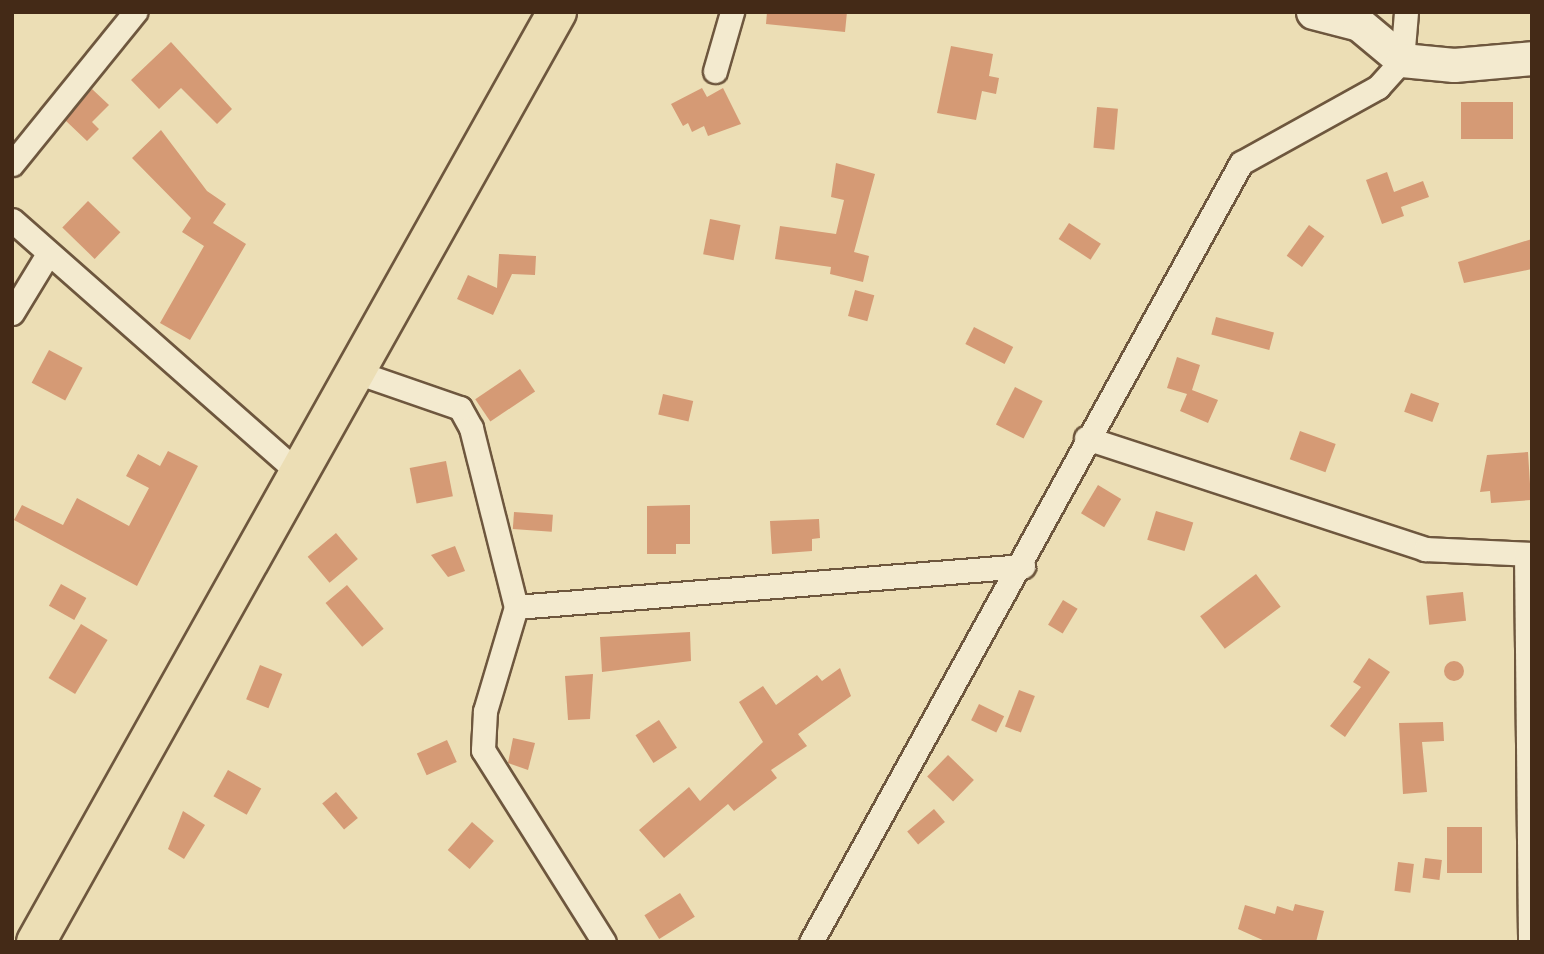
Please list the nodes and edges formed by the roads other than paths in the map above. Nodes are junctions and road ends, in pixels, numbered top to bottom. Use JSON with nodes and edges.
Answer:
{"nodes":[{"id":1,"x":135,"y":12,"type":"edge"},
{"id":2,"x":557,"y":12,"type":"edge"},
{"id":3,"x":732,"y":12,"type":"edge"},
{"id":4,"x":1313,"y":12,"type":"edge"},
{"id":5,"x":1406,"y":12,"type":"edge"},
{"id":6,"x":1532,"y":58,"type":"edge"},
{"id":7,"x":1402,"y":60,"type":"junction"},
{"id":8,"x":715,"y":71,"type":"dead end"},
{"id":9,"x":12,"y":164,"type":"edge"},
{"id":10,"x":12,"y":220,"type":"edge"},
{"id":11,"x":48,"y":254,"type":"junction"},
{"id":12,"x":12,"y":313,"type":"edge"},
{"id":13,"x":356,"y":372,"type":"junction"},
{"id":14,"x":1086,"y":439,"type":"junction"},
{"id":15,"x":299,"y":473,"type":"junction"},
{"id":16,"x":1529,"y":554,"type":"edge"},
{"id":17,"x":1023,"y":566,"type":"junction"},
{"id":18,"x":516,"y":607,"type":"junction"},
{"id":19,"x":36,"y":942,"type":"edge"},
{"id":20,"x":604,"y":942,"type":"edge"},
{"id":21,"x":811,"y":942,"type":"edge"},
{"id":22,"x":1530,"y":942,"type":"edge"}],
"edges":[{"from":1,"to":9,"type":"street"},
{"from":2,"to":13,"type":"highway"},
{"from":3,"to":8,"type":"street"},
{"from":4,"to":7,"type":"street"},
{"from":5,"to":7,"type":"street"},
{"from":6,"to":7,"type":"street"},
{"from":7,"to":14,"type":"street"},
{"from":10,"to":11,"type":"street"},
{"from":11,"to":12,"type":"street"},
{"from":11,"to":15,"type":"street"},
{"from":13,"to":15,"type":"highway"},
{"from":13,"to":18,"type":"street"},
{"from":14,"to":16,"type":"street"},
{"from":14,"to":17,"type":"street"},
{"from":15,"to":19,"type":"highway"},
{"from":16,"to":22,"type":"street"},
{"from":17,"to":18,"type":"street"},
{"from":17,"to":21,"type":"street"},
{"from":18,"to":20,"type":"street"}]}
